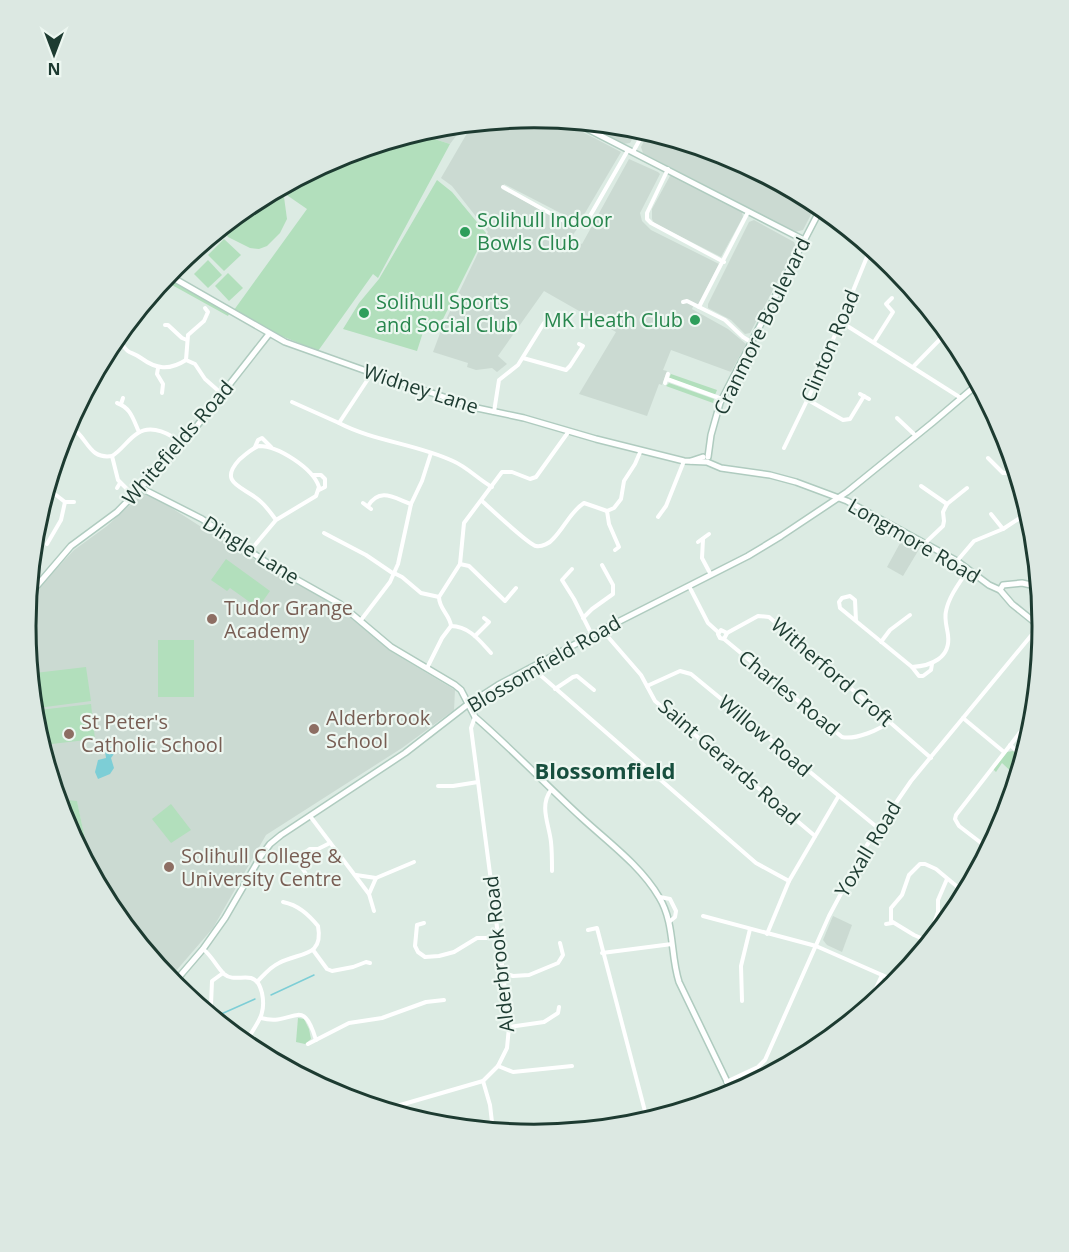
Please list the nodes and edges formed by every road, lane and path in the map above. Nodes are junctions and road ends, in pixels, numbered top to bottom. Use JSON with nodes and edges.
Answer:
{"nodes":[{"id":1,"x":592,"y":131,"type":"edge"},
{"id":2,"x":639,"y":139,"type":"edge"},
{"id":3,"x":631,"y":151,"type":"junction"},
{"id":4,"x":668,"y":170,"type":"junction"},
{"id":5,"x":502,"y":187,"type":"dead end"},
{"id":6,"x":748,"y":212,"type":"junction"},
{"id":7,"x":817,"y":216,"type":"edge"},
{"id":8,"x":804,"y":240,"type":"junction"},
{"id":9,"x":868,"y":256,"type":"edge"},
{"id":10,"x":724,"y":262,"type":"junction"},
{"id":11,"x":177,"y":279,"type":"edge"},
{"id":12,"x":892,"y":298,"type":"dead end"},
{"id":13,"x":683,"y":302,"type":"dead end"},
{"id":14,"x":699,"y":307,"type":"junction"},
{"id":15,"x":208,"y":310,"type":"dead end"},
{"id":16,"x":841,"y":322,"type":"junction"},
{"id":17,"x":164,"y":325,"type":"dead end"},
{"id":18,"x":549,"y":326,"type":"dead end"},
{"id":19,"x":269,"y":334,"type":"junction"},
{"id":20,"x":941,"y":338,"type":"edge"},
{"id":21,"x":187,"y":340,"type":"junction"},
{"id":22,"x":751,"y":342,"type":"junction"},
{"id":23,"x":874,"y":342,"type":"junction"},
{"id":24,"x":579,"y":344,"type":"dead end"},
{"id":25,"x":123,"y":346,"type":"edge"},
{"id":26,"x":523,"y":358,"type":"junction"},
{"id":27,"x":186,"y":360,"type":"junction"},
{"id":28,"x":913,"y":367,"type":"junction"},
{"id":29,"x":158,"y":368,"type":"junction"},
{"id":30,"x":372,"y":374,"type":"junction"},
{"id":31,"x":667,"y":379,"type":"dead end"},
{"id":32,"x":972,"y":389,"type":"edge"},
{"id":33,"x":162,"y":393,"type":"dead end"},
{"id":34,"x":222,"y":394,"type":"junction"},
{"id":35,"x":123,"y":398,"type":"dead end"},
{"id":36,"x":962,"y":398,"type":"junction"},
{"id":37,"x":722,"y":399,"type":"junction"},
{"id":38,"x":869,"y":399,"type":"dead end"},
{"id":39,"x":808,"y":400,"type":"junction"},
{"id":40,"x":292,"y":402,"type":"dead end"},
{"id":41,"x":494,"y":412,"type":"junction"},
{"id":42,"x":897,"y":418,"type":"dead end"},
{"id":43,"x":339,"y":423,"type":"junction"},
{"id":44,"x":76,"y":430,"type":"edge"},
{"id":45,"x":570,"y":430,"type":"junction"},
{"id":46,"x":139,"y":432,"type":"junction"},
{"id":47,"x":916,"y":436,"type":"junction"},
{"id":48,"x":780,"y":440,"type":"dead end"},
{"id":49,"x":786,"y":443,"type":"junction"},
{"id":50,"x":182,"y":444,"type":"junction"},
{"id":51,"x":255,"y":447,"type":"junction"},
{"id":52,"x":271,"y":447,"type":"junction"},
{"id":53,"x":784,"y":448,"type":"dead end"},
{"id":54,"x":641,"y":449,"type":"junction"},
{"id":55,"x":431,"y":453,"type":"junction"},
{"id":56,"x":112,"y":456,"type":"junction"},
{"id":57,"x":988,"y":456,"type":"dead end"},
{"id":58,"x":706,"y":459,"type":"junction"},
{"id":59,"x":687,"y":461,"type":"junction"},
{"id":60,"x":1009,"y":473,"type":"edge"},
{"id":61,"x":313,"y":475,"type":"junction"},
{"id":62,"x":120,"y":483,"type":"junction"},
{"id":63,"x":929,"y":484,"type":"dead end"},
{"id":64,"x":492,"y":487,"type":"junction"},
{"id":65,"x":958,"y":487,"type":"dead end"},
{"id":66,"x":117,"y":488,"type":"dead end"},
{"id":67,"x":141,"y":488,"type":"junction"},
{"id":68,"x":851,"y":488,"type":"junction"},
{"id":69,"x":967,"y":488,"type":"dead end"},
{"id":70,"x":127,"y":489,"type":"dead end"},
{"id":71,"x":319,"y":490,"type":"junction"},
{"id":72,"x":821,"y":492,"type":"junction"},
{"id":73,"x":961,"y":492,"type":"junction"},
{"id":74,"x":54,"y":493,"type":"edge"},
{"id":75,"x":838,"y":498,"type":"junction"},
{"id":76,"x":482,"y":501,"type":"junction"},
{"id":77,"x":65,"y":502,"type":"junction"},
{"id":78,"x":74,"y":502,"type":"dead end"},
{"id":79,"x":411,"y":504,"type":"junction"},
{"id":80,"x":947,"y":504,"type":"junction"},
{"id":81,"x":854,"y":505,"type":"junction"},
{"id":82,"x":367,"y":506,"type":"dead end"},
{"id":83,"x":608,"y":511,"type":"junction"},
{"id":84,"x":990,"y":513,"type":"dead end"},
{"id":85,"x":813,"y":515,"type":"junction"},
{"id":86,"x":658,"y":517,"type":"dead end"},
{"id":87,"x":1021,"y":518,"type":"edge"},
{"id":88,"x":276,"y":520,"type":"junction"},
{"id":89,"x":1004,"y":529,"type":"junction"},
{"id":90,"x":324,"y":533,"type":"dead end"},
{"id":91,"x":709,"y":534,"type":"dead end"},
{"id":92,"x":703,"y":539,"type":"junction"},
{"id":93,"x":698,"y":542,"type":"dead end"},
{"id":94,"x":925,"y":543,"type":"junction"},
{"id":95,"x":47,"y":544,"type":"dead end"},
{"id":96,"x":615,"y":550,"type":"dead end"},
{"id":97,"x":250,"y":552,"type":"junction"},
{"id":98,"x":957,"y":561,"type":"junction"},
{"id":99,"x":460,"y":564,"type":"junction"},
{"id":100,"x":572,"y":569,"type":"dead end"},
{"id":101,"x":969,"y":569,"type":"junction"},
{"id":102,"x":599,"y":572,"type":"dead end"},
{"id":103,"x":394,"y":573,"type":"junction"},
{"id":104,"x":711,"y":575,"type":"junction"},
{"id":105,"x":38,"y":584,"type":"edge"},
{"id":106,"x":1031,"y":585,"type":"edge"},
{"id":107,"x":689,"y":586,"type":"junction"},
{"id":108,"x":516,"y":588,"type":"dead end"},
{"id":109,"x":1004,"y":589,"type":"junction"},
{"id":110,"x":439,"y":597,"type":"junction"},
{"id":111,"x":910,"y":615,"type":"dead end"},
{"id":112,"x":484,"y":618,"type":"dead end"},
{"id":113,"x":583,"y":618,"type":"junction"},
{"id":114,"x":361,"y":620,"type":"junction"},
{"id":115,"x":856,"y":621,"type":"junction"},
{"id":116,"x":1033,"y":621,"type":"edge"},
{"id":117,"x":451,"y":626,"type":"junction"},
{"id":118,"x":602,"y":630,"type":"junction"},
{"id":119,"x":718,"y":632,"type":"junction"},
{"id":120,"x":727,"y":633,"type":"junction"},
{"id":121,"x":592,"y":635,"type":"junction"},
{"id":122,"x":475,"y":636,"type":"junction"},
{"id":123,"x":1033,"y":638,"type":"edge"},
{"id":124,"x":724,"y":639,"type":"junction"},
{"id":125,"x":881,"y":642,"type":"junction"},
{"id":126,"x":491,"y":653,"type":"dead end"},
{"id":127,"x":932,"y":664,"type":"junction"},
{"id":128,"x":531,"y":667,"type":"junction"},
{"id":129,"x":912,"y":667,"type":"junction"},
{"id":130,"x":427,"y":668,"type":"junction"},
{"id":131,"x":646,"y":686,"type":"junction"},
{"id":132,"x":555,"y":689,"type":"junction"},
{"id":133,"x":594,"y":690,"type":"dead end"},
{"id":134,"x":467,"y":705,"type":"junction"},
{"id":135,"x":475,"y":717,"type":"junction"},
{"id":136,"x":963,"y":718,"type":"junction"},
{"id":137,"x":890,"y":721,"type":"junction"},
{"id":138,"x":1021,"y":730,"type":"edge"},
{"id":139,"x":1010,"y":745,"type":"junction"},
{"id":140,"x":1017,"y":751,"type":"edge"},
{"id":141,"x":1004,"y":752,"type":"junction"},
{"id":142,"x":931,"y":758,"type":"junction"},
{"id":143,"x":478,"y":782,"type":"junction"},
{"id":144,"x":438,"y":786,"type":"dead end"},
{"id":145,"x":551,"y":789,"type":"junction"},
{"id":146,"x":838,"y":797,"type":"junction"},
{"id":147,"x":310,"y":816,"type":"junction"},
{"id":148,"x":878,"y":828,"type":"junction"},
{"id":149,"x":815,"y":836,"type":"junction"},
{"id":150,"x":330,"y":843,"type":"junction"},
{"id":151,"x":983,"y":844,"type":"edge"},
{"id":152,"x":414,"y":862,"type":"dead end"},
{"id":153,"x":559,"y":864,"type":"dead end"},
{"id":154,"x":552,"y":865,"type":"junction"},
{"id":155,"x":552,"y":872,"type":"dead end"},
{"id":156,"x":356,"y":875,"type":"junction"},
{"id":157,"x":308,"y":877,"type":"dead end"},
{"id":158,"x":376,"y":878,"type":"junction"},
{"id":159,"x":947,"y":879,"type":"junction"},
{"id":160,"x":789,"y":881,"type":"junction"},
{"id":161,"x":958,"y":888,"type":"edge"},
{"id":162,"x":369,"y":894,"type":"junction"},
{"id":163,"x":660,"y":897,"type":"junction"},
{"id":164,"x":283,"y":902,"type":"dead end"},
{"id":165,"x":374,"y":910,"type":"dead end"},
{"id":166,"x":704,"y":916,"type":"dead end"},
{"id":167,"x":669,"y":922,"type":"junction"},
{"id":168,"x":424,"y":923,"type":"dead end"},
{"id":169,"x":892,"y":923,"type":"junction"},
{"id":170,"x":935,"y":923,"type":"edge"},
{"id":171,"x":886,"y":924,"type":"dead end"},
{"id":172,"x":597,"y":927,"type":"junction"},
{"id":173,"x":604,"y":927,"type":"dead end"},
{"id":174,"x":750,"y":929,"type":"junction"},
{"id":175,"x":588,"y":930,"type":"dead end"},
{"id":176,"x":767,"y":934,"type":"junction"},
{"id":177,"x":498,"y":938,"type":"junction"},
{"id":178,"x":923,"y":938,"type":"edge"},
{"id":179,"x":560,"y":943,"type":"dead end"},
{"id":180,"x":672,"y":944,"type":"junction"},
{"id":181,"x":816,"y":946,"type":"junction"},
{"id":182,"x":203,"y":949,"type":"junction"},
{"id":183,"x":313,"y":950,"type":"junction"},
{"id":184,"x":602,"y":953,"type":"junction"},
{"id":185,"x":370,"y":963,"type":"dead end"},
{"id":186,"x":223,"y":973,"type":"junction"},
{"id":187,"x":503,"y":973,"type":"junction"},
{"id":188,"x":882,"y":975,"type":"junction"},
{"id":189,"x":180,"y":976,"type":"edge"},
{"id":190,"x":888,"y":977,"type":"edge"},
{"id":191,"x":257,"y":982,"type":"junction"},
{"id":192,"x":876,"y":989,"type":"edge"},
{"id":193,"x":436,"y":995,"type":"dead end"},
{"id":194,"x":444,"y":1000,"type":"dead end"},
{"id":195,"x":436,"y":1001,"type":"junction"},
{"id":196,"x":742,"y":1001,"type":"dead end"},
{"id":197,"x":211,"y":1005,"type":"dead end"},
{"id":198,"x":559,"y":1007,"type":"dead end"},
{"id":199,"x":261,"y":1018,"type":"junction"},
{"id":200,"x":509,"y":1027,"type":"junction"},
{"id":201,"x":250,"y":1035,"type":"edge"},
{"id":202,"x":316,"y":1040,"type":"junction"},
{"id":203,"x":308,"y":1044,"type":"dead end"},
{"id":204,"x":498,"y":1066,"type":"junction"},
{"id":205,"x":572,"y":1066,"type":"dead end"},
{"id":206,"x":483,"y":1081,"type":"junction"},
{"id":207,"x":727,"y":1085,"type":"junction"},
{"id":208,"x":720,"y":1089,"type":"edge"},
{"id":209,"x":398,"y":1106,"type":"edge"},
{"id":210,"x":645,"y":1112,"type":"edge"},
{"id":211,"x":492,"y":1122,"type":"edge"}],
"edges":[{"from":1,"to":3,"type":"street"},
{"from":2,"to":3,"type":"street"},
{"from":3,"to":4,"type":"street"},
{"from":3,"to":5,"type":"street"},
{"from":4,"to":6,"type":"street"},
{"from":4,"to":10,"type":"street"},
{"from":6,"to":8,"type":"street"},
{"from":6,"to":10,"type":"street"},
{"from":7,"to":8,"type":"street","name":"Cranmore Boulevard"},
{"from":8,"to":22,"type":"street","name":"Cranmore Boulevard"},
{"from":9,"to":16,"type":"street","name":"Clinton Road"},
{"from":10,"to":14,"type":"street"},
{"from":11,"to":19,"type":"street","name":"Widney Lane"},
{"from":12,"to":23,"type":"street"},
{"from":13,"to":14,"type":"street"},
{"from":14,"to":22,"type":"street"},
{"from":15,"to":21,"type":"street"},
{"from":16,"to":23,"type":"street"},
{"from":16,"to":39,"type":"street","name":"Clinton Road"},
{"from":17,"to":21,"type":"street"},
{"from":18,"to":26,"type":"street"},
{"from":19,"to":30,"type":"street","name":"Widney Lane"},
{"from":19,"to":34,"type":"street","name":"Whitefields Road"},
{"from":20,"to":28,"type":"street"},
{"from":21,"to":27,"type":"street"},
{"from":22,"to":37,"type":"street","name":"Cranmore Boulevard"},
{"from":23,"to":28,"type":"street"},
{"from":24,"to":26,"type":"street"},
{"from":25,"to":29,"type":"street"},
{"from":26,"to":41,"type":"street"},
{"from":27,"to":29,"type":"street"},
{"from":27,"to":34,"type":"street"},
{"from":28,"to":36,"type":"street"},
{"from":29,"to":33,"type":"street"},
{"from":30,"to":41,"type":"street","name":"Widney Lane"},
{"from":30,"to":43,"type":"street"},
{"from":31,"to":37,"type":"street"},
{"from":32,"to":36,"type":"street","name":"Blossomfield Road"},
{"from":34,"to":50,"type":"street","name":"Whitefields Road"},
{"from":35,"to":46,"type":"street"},
{"from":36,"to":47,"type":"street","name":"Blossomfield Road"},
{"from":37,"to":58,"type":"street","name":"Cranmore Boulevard"},
{"from":38,"to":39,"type":"street"},
{"from":39,"to":49,"type":"street","name":"Clinton Road"},
{"from":40,"to":43,"type":"street"},
{"from":41,"to":45,"type":"street","name":"Widney Lane"},
{"from":42,"to":47,"type":"street"},
{"from":43,"to":55,"type":"street"},
{"from":44,"to":56,"type":"street"},
{"from":45,"to":54,"type":"street","name":"Widney Lane"},
{"from":45,"to":64,"type":"street"},
{"from":46,"to":50,"type":"street"},
{"from":46,"to":56,"type":"street"},
{"from":47,"to":68,"type":"street","name":"Blossomfield Road"},
{"from":48,"to":49,"type":"street"},
{"from":49,"to":53,"type":"street","name":"Clinton Road"},
{"from":50,"to":67,"type":"street","name":"Whitefields Road"},
{"from":51,"to":52,"type":"street"},
{"from":51,"to":52,"type":"street"},
{"from":51,"to":88,"type":"street"},
{"from":52,"to":61,"type":"street"},
{"from":54,"to":59,"type":"street","name":"Widney Lane"},
{"from":54,"to":83,"type":"street"},
{"from":55,"to":64,"type":"street"},
{"from":55,"to":79,"type":"street"},
{"from":56,"to":62,"type":"street"},
{"from":57,"to":60,"type":"street"},
{"from":58,"to":59,"type":"street","name":"Widney Lane"},
{"from":58,"to":72,"type":"street","name":"Widney Lane"},
{"from":59,"to":86,"type":"street"},
{"from":61,"to":71,"type":"street"},
{"from":61,"to":71,"type":"street"},
{"from":62,"to":66,"type":"street"},
{"from":62,"to":70,"type":"street"},
{"from":63,"to":80,"type":"street"},
{"from":64,"to":76,"type":"street"},
{"from":65,"to":73,"type":"street"},
{"from":67,"to":97,"type":"street","name":"Dingle Lane"},
{"from":67,"to":105,"type":"street","name":"Whitefields Road"},
{"from":68,"to":75,"type":"street","name":"Blossomfield Road"},
{"from":68,"to":81,"type":"street"},
{"from":69,"to":73,"type":"street"},
{"from":71,"to":88,"type":"street"},
{"from":72,"to":75,"type":"street","name":"Widney Lane"},
{"from":72,"to":85,"type":"street"},
{"from":73,"to":80,"type":"street"},
{"from":74,"to":77,"type":"street"},
{"from":75,"to":81,"type":"street","name":"Longmore Road"},
{"from":75,"to":85,"type":"street","name":"Blossomfield Road"},
{"from":76,"to":83,"type":"street"},
{"from":76,"to":99,"type":"street"},
{"from":77,"to":78,"type":"street"},
{"from":77,"to":95,"type":"street"},
{"from":79,"to":82,"type":"street"},
{"from":79,"to":103,"type":"street"},
{"from":80,"to":94,"type":"street"},
{"from":81,"to":94,"type":"street","name":"Longmore Road"},
{"from":83,"to":96,"type":"street"},
{"from":84,"to":89,"type":"street"},
{"from":85,"to":104,"type":"street","name":"Blossomfield Road"},
{"from":87,"to":89,"type":"street"},
{"from":88,"to":97,"type":"street"},
{"from":89,"to":98,"type":"street"},
{"from":90,"to":103,"type":"street"},
{"from":91,"to":92,"type":"street"},
{"from":92,"to":93,"type":"street"},
{"from":92,"to":104,"type":"street"},
{"from":94,"to":98,"type":"street","name":"Longmore Road"},
{"from":97,"to":114,"type":"street","name":"Dingle Lane"},
{"from":98,"to":101,"type":"street","name":"Longmore Road"},
{"from":99,"to":108,"type":"street"},
{"from":99,"to":110,"type":"street"},
{"from":100,"to":113,"type":"street"},
{"from":101,"to":109,"type":"street","name":"Longmore Road"},
{"from":101,"to":127,"type":"street"},
{"from":102,"to":113,"type":"street"},
{"from":103,"to":110,"type":"street"},
{"from":103,"to":114,"type":"street"},
{"from":104,"to":107,"type":"street","name":"Blossomfield Road"},
{"from":106,"to":109,"type":"street"},
{"from":107,"to":118,"type":"street","name":"Blossomfield Road"},
{"from":107,"to":119,"type":"street","name":"Charles Road"},
{"from":109,"to":116,"type":"street"},
{"from":110,"to":117,"type":"street"},
{"from":111,"to":125,"type":"street"},
{"from":112,"to":122,"type":"street"},
{"from":113,"to":121,"type":"street"},
{"from":114,"to":130,"type":"street","name":"Dingle Lane"},
{"from":115,"to":115,"type":"street"},
{"from":115,"to":125,"type":"street"},
{"from":117,"to":122,"type":"street"},
{"from":117,"to":130,"type":"street"},
{"from":118,"to":121,"type":"street","name":"Blossomfield Road"},
{"from":118,"to":131,"type":"street","name":"Saint Gerards Road"},
{"from":119,"to":120,"type":"street","name":"Charles Road"},
{"from":119,"to":124,"type":"street","name":"Charles Road"},
{"from":120,"to":124,"type":"street","name":"Charles Road"},
{"from":120,"to":137,"type":"street","name":"Witherford Croft"},
{"from":121,"to":128,"type":"street","name":"Blossomfield Road"},
{"from":122,"to":126,"type":"street"},
{"from":123,"to":136,"type":"street","name":"Yoxall Road"},
{"from":124,"to":137,"type":"street","name":"Charles Road"},
{"from":125,"to":129,"type":"street"},
{"from":127,"to":129,"type":"street"},
{"from":127,"to":129,"type":"street"},
{"from":128,"to":132,"type":"street"},
{"from":128,"to":134,"type":"street","name":"Blossomfield Road"},
{"from":130,"to":134,"type":"street","name":"Dingle Lane"},
{"from":131,"to":146,"type":"street","name":"Willow Road"},
{"from":131,"to":149,"type":"street","name":"Saint Gerards Road"},
{"from":132,"to":133,"type":"street"},
{"from":132,"to":160,"type":"street"},
{"from":134,"to":135,"type":"street","name":"Dingle Lane"},
{"from":134,"to":147,"type":"street","name":"Blossomfield Road"},
{"from":135,"to":143,"type":"street","name":"Alderbrook Road"},
{"from":135,"to":145,"type":"street","name":"Dingle Lane"},
{"from":136,"to":141,"type":"street"},
{"from":136,"to":142,"type":"street","name":"Yoxall Road"},
{"from":137,"to":142,"type":"street","name":"Witherford Croft"},
{"from":138,"to":139,"type":"street"},
{"from":139,"to":140,"type":"street"},
{"from":139,"to":141,"type":"street"},
{"from":141,"to":151,"type":"street"},
{"from":142,"to":148,"type":"street","name":"Yoxall Road"},
{"from":143,"to":144,"type":"street"},
{"from":143,"to":177,"type":"street","name":"Alderbrook Road"},
{"from":145,"to":154,"type":"street"},
{"from":145,"to":163,"type":"street","name":"Dingle Lane"},
{"from":146,"to":148,"type":"street","name":"Willow Road"},
{"from":146,"to":149,"type":"street"},
{"from":147,"to":150,"type":"street"},
{"from":147,"to":182,"type":"street","name":"Blossomfield Road"},
{"from":148,"to":181,"type":"street","name":"Yoxall Road"},
{"from":149,"to":160,"type":"street"},
{"from":150,"to":156,"type":"street"},
{"from":150,"to":157,"type":"street"},
{"from":152,"to":158,"type":"street"},
{"from":153,"to":154,"type":"street"},
{"from":154,"to":155,"type":"street"},
{"from":156,"to":158,"type":"street"},
{"from":156,"to":162,"type":"street"},
{"from":158,"to":162,"type":"street"},
{"from":159,"to":161,"type":"street"},
{"from":159,"to":169,"type":"street"},
{"from":159,"to":170,"type":"street"},
{"from":160,"to":176,"type":"street"},
{"from":162,"to":165,"type":"street"},
{"from":163,"to":167,"type":"street"},
{"from":163,"to":167,"type":"street"},
{"from":164,"to":183,"type":"street"},
{"from":166,"to":174,"type":"street"},
{"from":167,"to":180,"type":"street"},
{"from":168,"to":177,"type":"street"},
{"from":169,"to":171,"type":"street"},
{"from":169,"to":178,"type":"street"},
{"from":172,"to":173,"type":"street"},
{"from":172,"to":175,"type":"street"},
{"from":172,"to":184,"type":"street"},
{"from":174,"to":176,"type":"street"},
{"from":174,"to":196,"type":"street"},
{"from":176,"to":181,"type":"street"},
{"from":177,"to":187,"type":"street","name":"Alderbrook Road"},
{"from":179,"to":187,"type":"street"},
{"from":180,"to":184,"type":"street"},
{"from":180,"to":207,"type":"street"},
{"from":181,"to":188,"type":"street"},
{"from":181,"to":207,"type":"street","name":"Yoxall Road"},
{"from":182,"to":186,"type":"street"},
{"from":182,"to":189,"type":"street","name":"Blossomfield Road"},
{"from":183,"to":185,"type":"street"},
{"from":183,"to":191,"type":"street"},
{"from":184,"to":210,"type":"street"},
{"from":186,"to":191,"type":"street"},
{"from":186,"to":197,"type":"street"},
{"from":187,"to":200,"type":"street","name":"Alderbrook Road"},
{"from":188,"to":190,"type":"street"},
{"from":188,"to":192,"type":"street"},
{"from":191,"to":199,"type":"street"},
{"from":193,"to":195,"type":"street"},
{"from":194,"to":195,"type":"street"},
{"from":195,"to":202,"type":"street"},
{"from":198,"to":200,"type":"street"},
{"from":199,"to":201,"type":"street"},
{"from":199,"to":202,"type":"street"},
{"from":200,"to":204,"type":"street","name":"Alderbrook Road"},
{"from":202,"to":203,"type":"street"},
{"from":204,"to":205,"type":"street"},
{"from":204,"to":206,"type":"street","name":"Alderbrook Road"},
{"from":206,"to":209,"type":"street","name":"Alderbrook Road"},
{"from":206,"to":211,"type":"street"},
{"from":207,"to":208,"type":"street","name":"Yoxall Road"}]}
